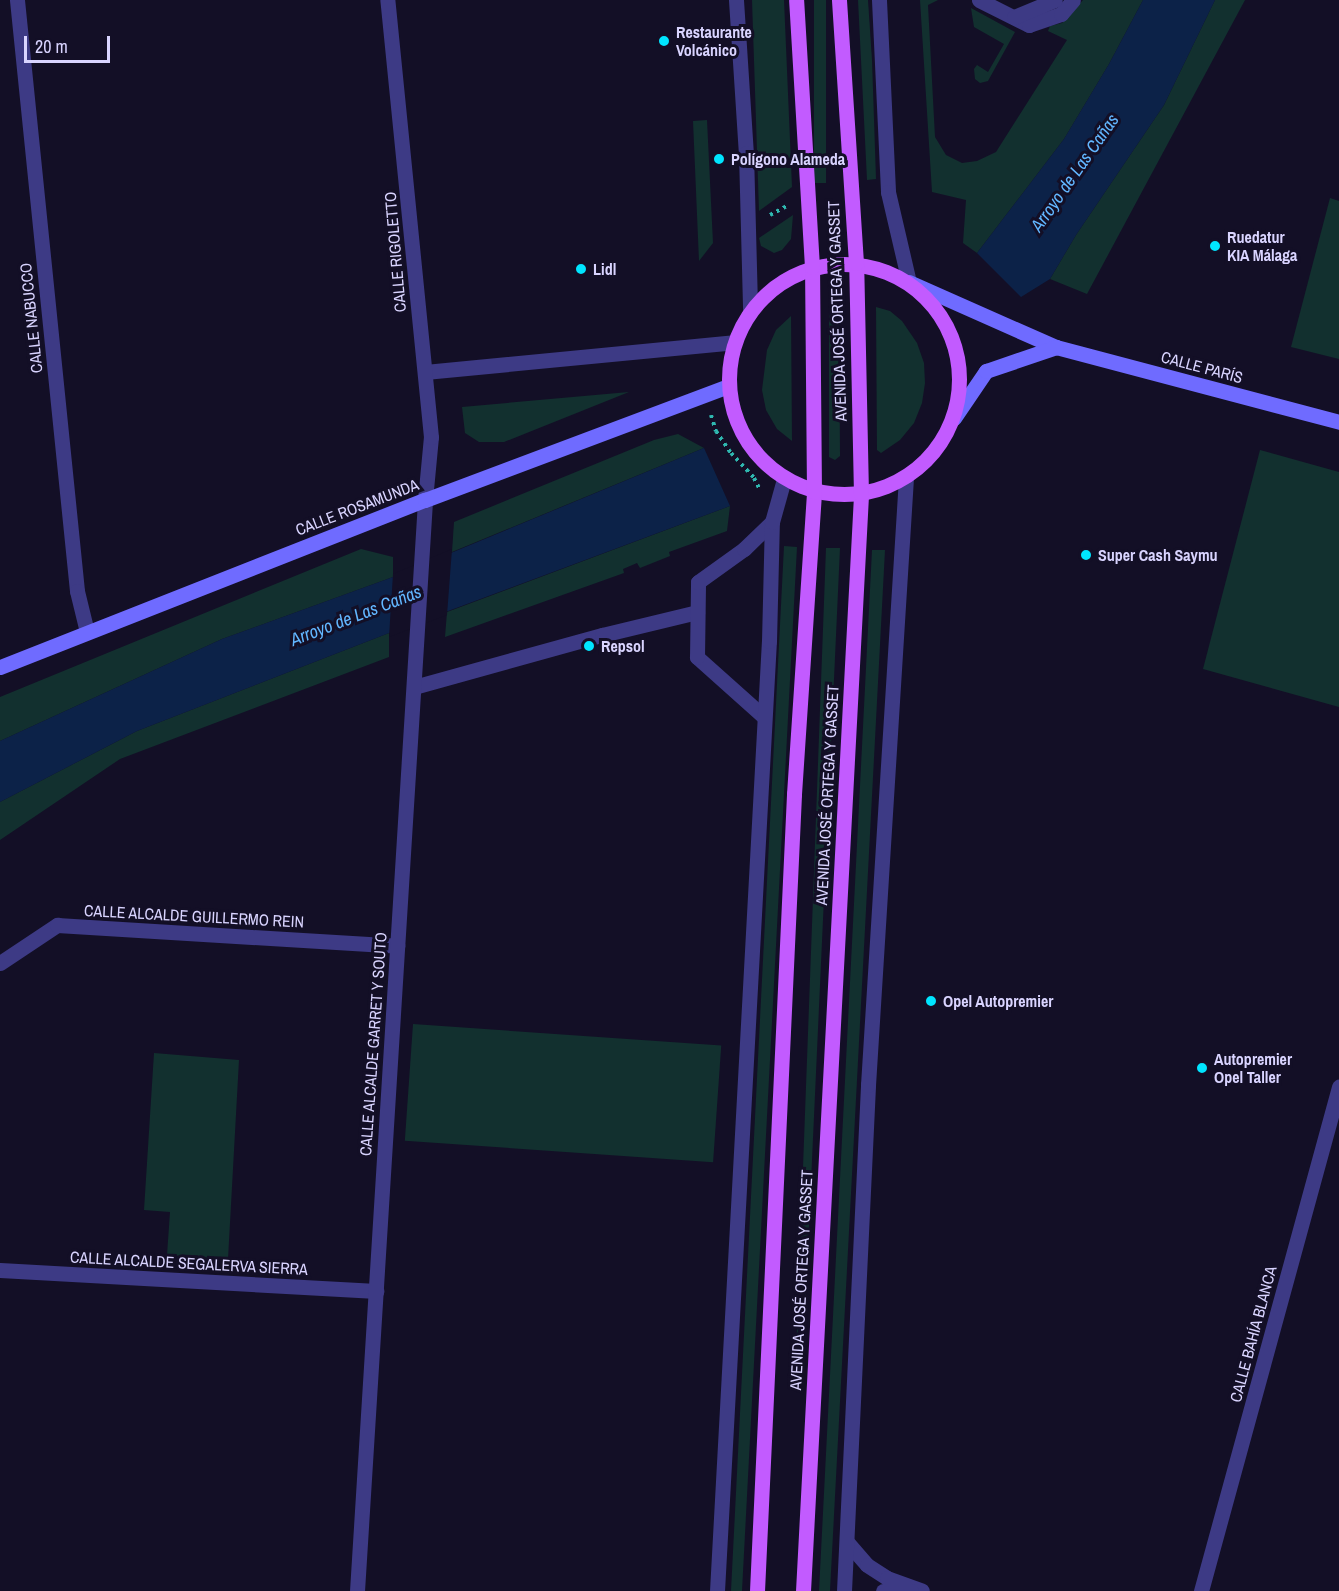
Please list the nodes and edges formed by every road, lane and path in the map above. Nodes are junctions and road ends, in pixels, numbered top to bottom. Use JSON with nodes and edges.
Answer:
{"nodes":[{"id":1,"x":17,"y":0,"type":"edge"},
{"id":2,"x":387,"y":0,"type":"edge"},
{"id":3,"x":736,"y":0,"type":"edge"},
{"id":4,"x":795,"y":0,"type":"edge"},
{"id":5,"x":839,"y":0,"type":"edge"},
{"id":6,"x":879,"y":0,"type":"edge"},
{"id":7,"x":979,"y":0,"type":"edge"},
{"id":8,"x":1055,"y":0,"type":"edge"},
{"id":9,"x":1073,"y":0,"type":"edge"},
{"id":10,"x":1014,"y":17,"type":"junction"},
{"id":11,"x":792,"y":203,"type":"dead end"},
{"id":12,"x":765,"y":218,"type":"dead end"},
{"id":13,"x":856,"y":263,"type":"junction"},
{"id":14,"x":812,"y":267,"type":"junction"},
{"id":15,"x":909,"y":282,"type":"junction"},
{"id":16,"x":750,"y":311,"type":"junction"},
{"id":17,"x":734,"y":342,"type":"junction"},
{"id":18,"x":1056,"y":347,"type":"junction"},
{"id":19,"x":424,"y":372,"type":"junction"},
{"id":20,"x":728,"y":386,"type":"junction"},
{"id":21,"x":954,"y":418,"type":"junction"},
{"id":22,"x":1339,"y":422,"type":"edge"},
{"id":23,"x":906,"y":478,"type":"junction"},
{"id":24,"x":784,"y":479,"type":"junction"},
{"id":25,"x":814,"y":492,"type":"junction"},
{"id":26,"x":861,"y":494,"type":"junction"},
{"id":27,"x":425,"y":500,"type":"junction"},
{"id":28,"x":772,"y":522,"type":"junction"},
{"id":29,"x":697,"y":612,"type":"junction"},
{"id":30,"x":87,"y":632,"type":"junction"},
{"id":31,"x":0,"y":668,"type":"edge"},
{"id":32,"x":414,"y":687,"type":"junction"},
{"id":33,"x":764,"y":717,"type":"junction"},
{"id":34,"x":397,"y":946,"type":"junction"},
{"id":35,"x":0,"y":963,"type":"edge"},
{"id":36,"x":1339,"y":1087,"type":"edge"},
{"id":37,"x":0,"y":1270,"type":"edge"},
{"id":38,"x":376,"y":1291,"type":"junction"},
{"id":39,"x":847,"y":1542,"type":"junction"},
{"id":40,"x":357,"y":1591,"type":"edge"},
{"id":41,"x":717,"y":1591,"type":"edge"},
{"id":42,"x":758,"y":1591,"type":"edge"},
{"id":43,"x":803,"y":1591,"type":"edge"},
{"id":44,"x":844,"y":1591,"type":"edge"},
{"id":45,"x":883,"y":1591,"type":"edge"},
{"id":46,"x":911,"y":1591,"type":"edge"},
{"id":47,"x":922,"y":1591,"type":"edge"},
{"id":48,"x":1201,"y":1591,"type":"edge"}],
"edges":[{"from":1,"to":30,"type":"street","name":"CALLE NABUCCO"},
{"from":2,"to":19,"type":"street","name":"CALLE RIGOLETTO"},
{"from":3,"to":16,"type":"street"},
{"from":4,"to":14,"type":"main road","name":"AVENIDA JOSÉ ORTEGA Y GASSET"},
{"from":5,"to":13,"type":"main road","name":"AVENIDA JOSÉ ORTEGA Y GASSET"},
{"from":6,"to":15,"type":"street"},
{"from":7,"to":10,"type":"street"},
{"from":8,"to":10,"type":"street"},
{"from":9,"to":10,"type":"street"},
{"from":11,"to":12,"type":"path"},
{"from":13,"to":14,"type":"main road"},
{"from":13,"to":15,"type":"main road"},
{"from":13,"to":26,"type":"main road","name":"AVENIDA JOSÉ ORTEGA Y GASSET"},
{"from":14,"to":16,"type":"main road"},
{"from":14,"to":25,"type":"main road","name":"AVENIDA JOSÉ ORTEGA Y GASSET"},
{"from":15,"to":18,"type":"main road","name":"CALLE PARÍS"},
{"from":15,"to":21,"type":"main road"},
{"from":16,"to":17,"type":"main road"},
{"from":17,"to":19,"type":"street"},
{"from":17,"to":20,"type":"main road"},
{"from":18,"to":21,"type":"main road"},
{"from":18,"to":22,"type":"main road","name":"CALLE PARÍS"},
{"from":19,"to":27,"type":"street","name":"CALLE RIGOLETTO"},
{"from":20,"to":24,"type":"main road"},
{"from":20,"to":27,"type":"main road","name":"CALLE ROSAMUNDA"},
{"from":21,"to":23,"type":"main road"},
{"from":23,"to":26,"type":"main road"},
{"from":23,"to":39,"type":"street"},
{"from":24,"to":25,"type":"main road"},
{"from":24,"to":28,"type":"street"},
{"from":25,"to":26,"type":"main road"},
{"from":25,"to":42,"type":"main road","name":"AVENIDA JOSÉ ORTEGA Y GASSET"},
{"from":26,"to":43,"type":"main road","name":"AVENIDA JOSÉ ORTEGA Y GASSET"},
{"from":27,"to":30,"type":"main road","name":"CALLE ROSAMUNDA"},
{"from":27,"to":32,"type":"street","name":"CALLE ALCALDE GARRET Y SOUTO"},
{"from":28,"to":29,"type":"street"},
{"from":28,"to":33,"type":"street"},
{"from":29,"to":32,"type":"street"},
{"from":29,"to":33,"type":"street"},
{"from":30,"to":31,"type":"main road","name":"CALLE ROSAMUNDA"},
{"from":32,"to":34,"type":"street","name":"CALLE ALCALDE GARRET Y SOUTO"},
{"from":33,"to":41,"type":"street"},
{"from":34,"to":35,"type":"street","name":"CALLE ALCALDE GUILLERMO REIN"},
{"from":34,"to":38,"type":"street","name":"CALLE ALCALDE GARRET Y SOUTO"},
{"from":36,"to":48,"type":"street","name":"CALLE BAHÍA BLANCA"},
{"from":37,"to":38,"type":"street","name":"CALLE ALCALDE SEGALERVA SIERRA"},
{"from":38,"to":40,"type":"street","name":"CALLE ALCALDE GARRET Y SOUTO"},
{"from":39,"to":44,"type":"street"},
{"from":39,"to":47,"type":"street"},
{"from":45,"to":46,"type":"street"}]}
